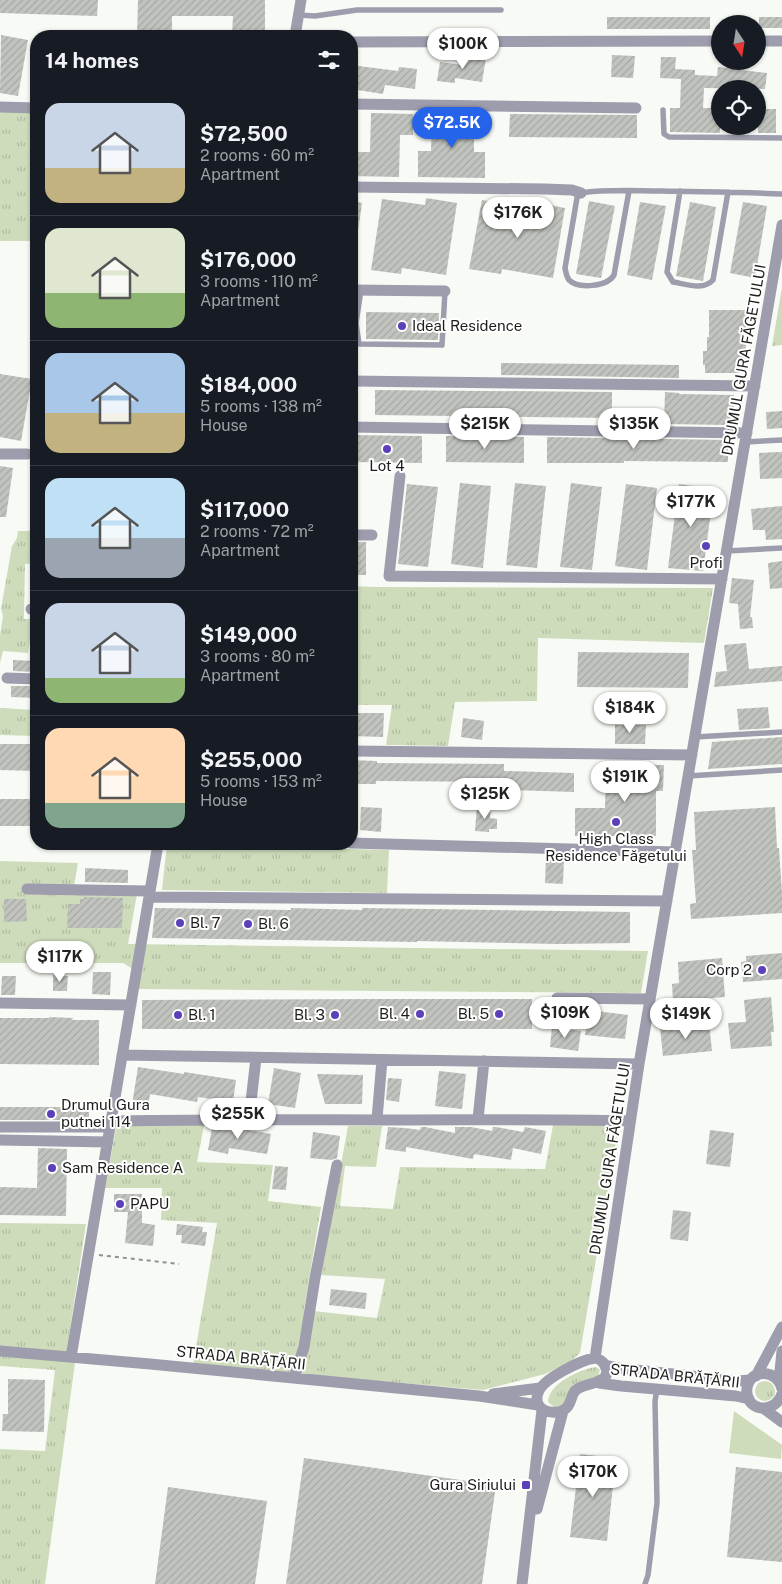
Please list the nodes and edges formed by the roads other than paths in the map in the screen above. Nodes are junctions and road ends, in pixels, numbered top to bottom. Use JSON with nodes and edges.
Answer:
{"nodes":[{"id":1,"x":301,"y":0,"type":"edge"},
{"id":2,"x":501,"y":10,"type":"dead end"},
{"id":3,"x":299,"y":15,"type":"junction"},
{"id":4,"x":296,"y":30,"type":"edge"},
{"id":5,"x":711,"y":41,"type":"edge"},
{"id":6,"x":766,"y":41,"type":"edge"},
{"id":7,"x":782,"y":41,"type":"edge"},
{"id":8,"x":358,"y":42,"type":"edge"},
{"id":9,"x":358,"y":104,"type":"edge"},
{"id":10,"x":0,"y":107,"type":"edge"},
{"id":11,"x":30,"y":108,"type":"edge"},
{"id":12,"x":636,"y":108,"type":"dead end"},
{"id":13,"x":663,"y":110,"type":"dead end"},
{"id":14,"x":782,"y":138,"type":"edge"},
{"id":15,"x":358,"y":187,"type":"edge"},
{"id":16,"x":629,"y":191,"type":"junction"},
{"id":17,"x":680,"y":191,"type":"junction"},
{"id":18,"x":580,"y":192,"type":"junction"},
{"id":19,"x":728,"y":192,"type":"junction"},
{"id":20,"x":782,"y":194,"type":"edge"},
{"id":21,"x":782,"y":225,"type":"edge"},
{"id":22,"x":358,"y":290,"type":"edge"},
{"id":23,"x":445,"y":291,"type":"joint"},
{"id":24,"x":358,"y":337,"type":"edge"},
{"id":25,"x":358,"y":381,"type":"edge"},
{"id":26,"x":755,"y":386,"type":"junction"},
{"id":27,"x":358,"y":427,"type":"edge"},
{"id":28,"x":746,"y":438,"type":"junction"},
{"id":29,"x":782,"y":440,"type":"edge"},
{"id":30,"x":0,"y":454,"type":"edge"},
{"id":31,"x":26,"y":454,"type":"dead end"},
{"id":32,"x":400,"y":476,"type":"dead end"},
{"id":33,"x":358,"y":535,"type":"edge"},
{"id":34,"x":372,"y":535,"type":"dead end"},
{"id":35,"x":782,"y":548,"type":"edge"},
{"id":36,"x":727,"y":551,"type":"junction"},
{"id":37,"x":722,"y":579,"type":"junction"},
{"id":38,"x":7,"y":678,"type":"dead end"},
{"id":39,"x":30,"y":678,"type":"edge"},
{"id":40,"x":782,"y":732,"type":"edge"},
{"id":41,"x":695,"y":737,"type":"junction"},
{"id":42,"x":358,"y":751,"type":"edge"},
{"id":43,"x":692,"y":755,"type":"junction"},
{"id":44,"x":782,"y":770,"type":"edge"},
{"id":45,"x":688,"y":776,"type":"junction"},
{"id":46,"x":358,"y":843,"type":"edge"},
{"id":47,"x":157,"y":850,"type":"edge"},
{"id":48,"x":676,"y":852,"type":"junction"},
{"id":49,"x":28,"y":889,"type":"dead end"},
{"id":50,"x":150,"y":894,"type":"junction"},
{"id":51,"x":667,"y":901,"type":"junction"},
{"id":52,"x":557,"y":998,"type":"dead end"},
{"id":53,"x":650,"y":999,"type":"junction"},
{"id":54,"x":0,"y":1003,"type":"edge"},
{"id":55,"x":131,"y":1005,"type":"junction"},
{"id":56,"x":122,"y":1055,"type":"junction"},
{"id":57,"x":256,"y":1058,"type":"junction"},
{"id":58,"x":382,"y":1060,"type":"junction"},
{"id":59,"x":484,"y":1062,"type":"junction"},
{"id":60,"x":639,"y":1064,"type":"junction"},
{"id":61,"x":249,"y":1119,"type":"junction"},
{"id":62,"x":377,"y":1119,"type":"junction"},
{"id":63,"x":478,"y":1119,"type":"junction"},
{"id":64,"x":630,"y":1121,"type":"junction"},
{"id":65,"x":111,"y":1124,"type":"junction"},
{"id":66,"x":0,"y":1127,"type":"edge"},
{"id":67,"x":0,"y":1140,"type":"edge"},
{"id":68,"x":108,"y":1142,"type":"junction"},
{"id":69,"x":337,"y":1164,"type":"dead end"},
{"id":70,"x":782,"y":1327,"type":"edge"},
{"id":71,"x":0,"y":1351,"type":"edge"},
{"id":72,"x":782,"y":1351,"type":"edge"},
{"id":73,"x":72,"y":1357,"type":"junction"},
{"id":74,"x":595,"y":1358,"type":"junction"},
{"id":75,"x":605,"y":1365,"type":"junction"},
{"id":76,"x":294,"y":1378,"type":"junction"},
{"id":77,"x":753,"y":1378,"type":"junction"},
{"id":78,"x":599,"y":1383,"type":"junction"},
{"id":79,"x":781,"y":1385,"type":"edge"},
{"id":80,"x":540,"y":1388,"type":"junction"},
{"id":81,"x":657,"y":1389,"type":"junction"},
{"id":82,"x":782,"y":1394,"type":"edge"},
{"id":83,"x":479,"y":1396,"type":"junction"},
{"id":84,"x":749,"y":1399,"type":"junction"},
{"id":85,"x":540,"y":1407,"type":"junction"},
{"id":86,"x":763,"y":1408,"type":"junction"},
{"id":87,"x":563,"y":1410,"type":"junction"},
{"id":88,"x":782,"y":1422,"type":"edge"},
{"id":89,"x":527,"y":1547,"type":"junction"},
{"id":90,"x":522,"y":1584,"type":"edge"},
{"id":91,"x":645,"y":1584,"type":"edge"}],
"edges":[{"from":1,"to":3,"type":"street"},
{"from":2,"to":3,"type":"lane"},
{"from":3,"to":4,"type":"street"},
{"from":5,"to":8,"type":"street"},
{"from":6,"to":7,"type":"street"},
{"from":9,"to":12,"type":"street"},
{"from":10,"to":11,"type":"street"},
{"from":13,"to":14,"type":"lane"},
{"from":15,"to":18,"type":"street"},
{"from":16,"to":17,"type":"lane"},
{"from":16,"to":18,"type":"lane"},
{"from":16,"to":18,"type":"lane"},
{"from":17,"to":19,"type":"lane"},
{"from":17,"to":19,"type":"lane"},
{"from":19,"to":20,"type":"lane"},
{"from":21,"to":26,"type":"street","name":"DRUMUL GURA FĂGETULUI"},
{"from":22,"to":23,"type":"street"},
{"from":23,"to":24,"type":"lane"},
{"from":25,"to":26,"type":"street"},
{"from":26,"to":28,"type":"street","name":"DRUMUL GURA FĂGETULUI"},
{"from":27,"to":28,"type":"street"},
{"from":28,"to":29,"type":"lane"},
{"from":28,"to":36,"type":"street","name":"DRUMUL GURA FĂGETULUI"},
{"from":30,"to":31,"type":"street"},
{"from":32,"to":37,"type":"street"},
{"from":33,"to":34,"type":"street"},
{"from":35,"to":36,"type":"lane"},
{"from":36,"to":37,"type":"street","name":"DRUMUL GURA FĂGETULUI"},
{"from":37,"to":41,"type":"street","name":"DRUMUL GURA FĂGETULUI"},
{"from":38,"to":39,"type":"street"},
{"from":40,"to":41,"type":"lane"},
{"from":41,"to":43,"type":"street","name":"DRUMUL GURA FĂGETULUI"},
{"from":42,"to":43,"type":"street"},
{"from":43,"to":45,"type":"street","name":"DRUMUL GURA FĂGETULUI"},
{"from":44,"to":45,"type":"lane"},
{"from":45,"to":48,"type":"street","name":"DRUMUL GURA FĂGETULUI"},
{"from":46,"to":48,"type":"street"},
{"from":47,"to":50,"type":"street"},
{"from":48,"to":51,"type":"street","name":"DRUMUL GURA FĂGETULUI"},
{"from":49,"to":50,"type":"street"},
{"from":50,"to":51,"type":"street"},
{"from":50,"to":55,"type":"street"},
{"from":51,"to":53,"type":"street","name":"DRUMUL GURA FĂGETULUI"},
{"from":52,"to":53,"type":"street"},
{"from":53,"to":60,"type":"street","name":"DRUMUL GURA FĂGETULUI"},
{"from":54,"to":55,"type":"street"},
{"from":55,"to":56,"type":"street"},
{"from":56,"to":57,"type":"street"},
{"from":56,"to":65,"type":"street"},
{"from":57,"to":58,"type":"street"},
{"from":57,"to":61,"type":"street"},
{"from":58,"to":59,"type":"street"},
{"from":58,"to":62,"type":"street"},
{"from":59,"to":60,"type":"street"},
{"from":59,"to":63,"type":"street"},
{"from":60,"to":64,"type":"street","name":"DRUMUL GURA FĂGETULUI"},
{"from":61,"to":62,"type":"street"},
{"from":61,"to":65,"type":"street"},
{"from":62,"to":63,"type":"street"},
{"from":63,"to":64,"type":"street"},
{"from":64,"to":74,"type":"street","name":"DRUMUL GURA FĂGETULUI"},
{"from":65,"to":66,"type":"street"},
{"from":65,"to":68,"type":"street"},
{"from":67,"to":68,"type":"street"},
{"from":68,"to":73,"type":"street"},
{"from":69,"to":76,"type":"street"},
{"from":70,"to":77,"type":"street"},
{"from":71,"to":73,"type":"street","name":"STRADA BRĂȚĂRII"},
{"from":72,"to":79,"type":"street"},
{"from":73,"to":76,"type":"street","name":"STRADA BRĂȚĂRII"},
{"from":74,"to":75,"type":"street"},
{"from":74,"to":80,"type":"street"},
{"from":75,"to":77,"type":"street","name":"STRADA BRĂȚĂRII"},
{"from":75,"to":78,"type":"street"},
{"from":76,"to":83,"type":"street","name":"STRADA BRĂȚĂRII"},
{"from":77,"to":79,"type":"street","name":"STRADA BRĂȚĂRII"},
{"from":77,"to":84,"type":"street"},
{"from":78,"to":81,"type":"street","name":"STRADA BRĂȚĂRII"},
{"from":78,"to":87,"type":"street"},
{"from":80,"to":83,"type":"street","name":"STRADA BRĂȚĂRII"},
{"from":80,"to":85,"type":"street"},
{"from":81,"to":84,"type":"street","name":"STRADA BRĂȚĂRII"},
{"from":81,"to":91,"type":"lane"},
{"from":82,"to":86,"type":"street"},
{"from":83,"to":85,"type":"street","name":"STRADA BRĂȚĂRII"},
{"from":84,"to":86,"type":"street"},
{"from":85,"to":87,"type":"street","name":"STRADA BRĂȚĂRII"},
{"from":85,"to":89,"type":"street"},
{"from":86,"to":88,"type":"street"},
{"from":87,"to":89,"type":"street"},
{"from":89,"to":90,"type":"street"}]}
